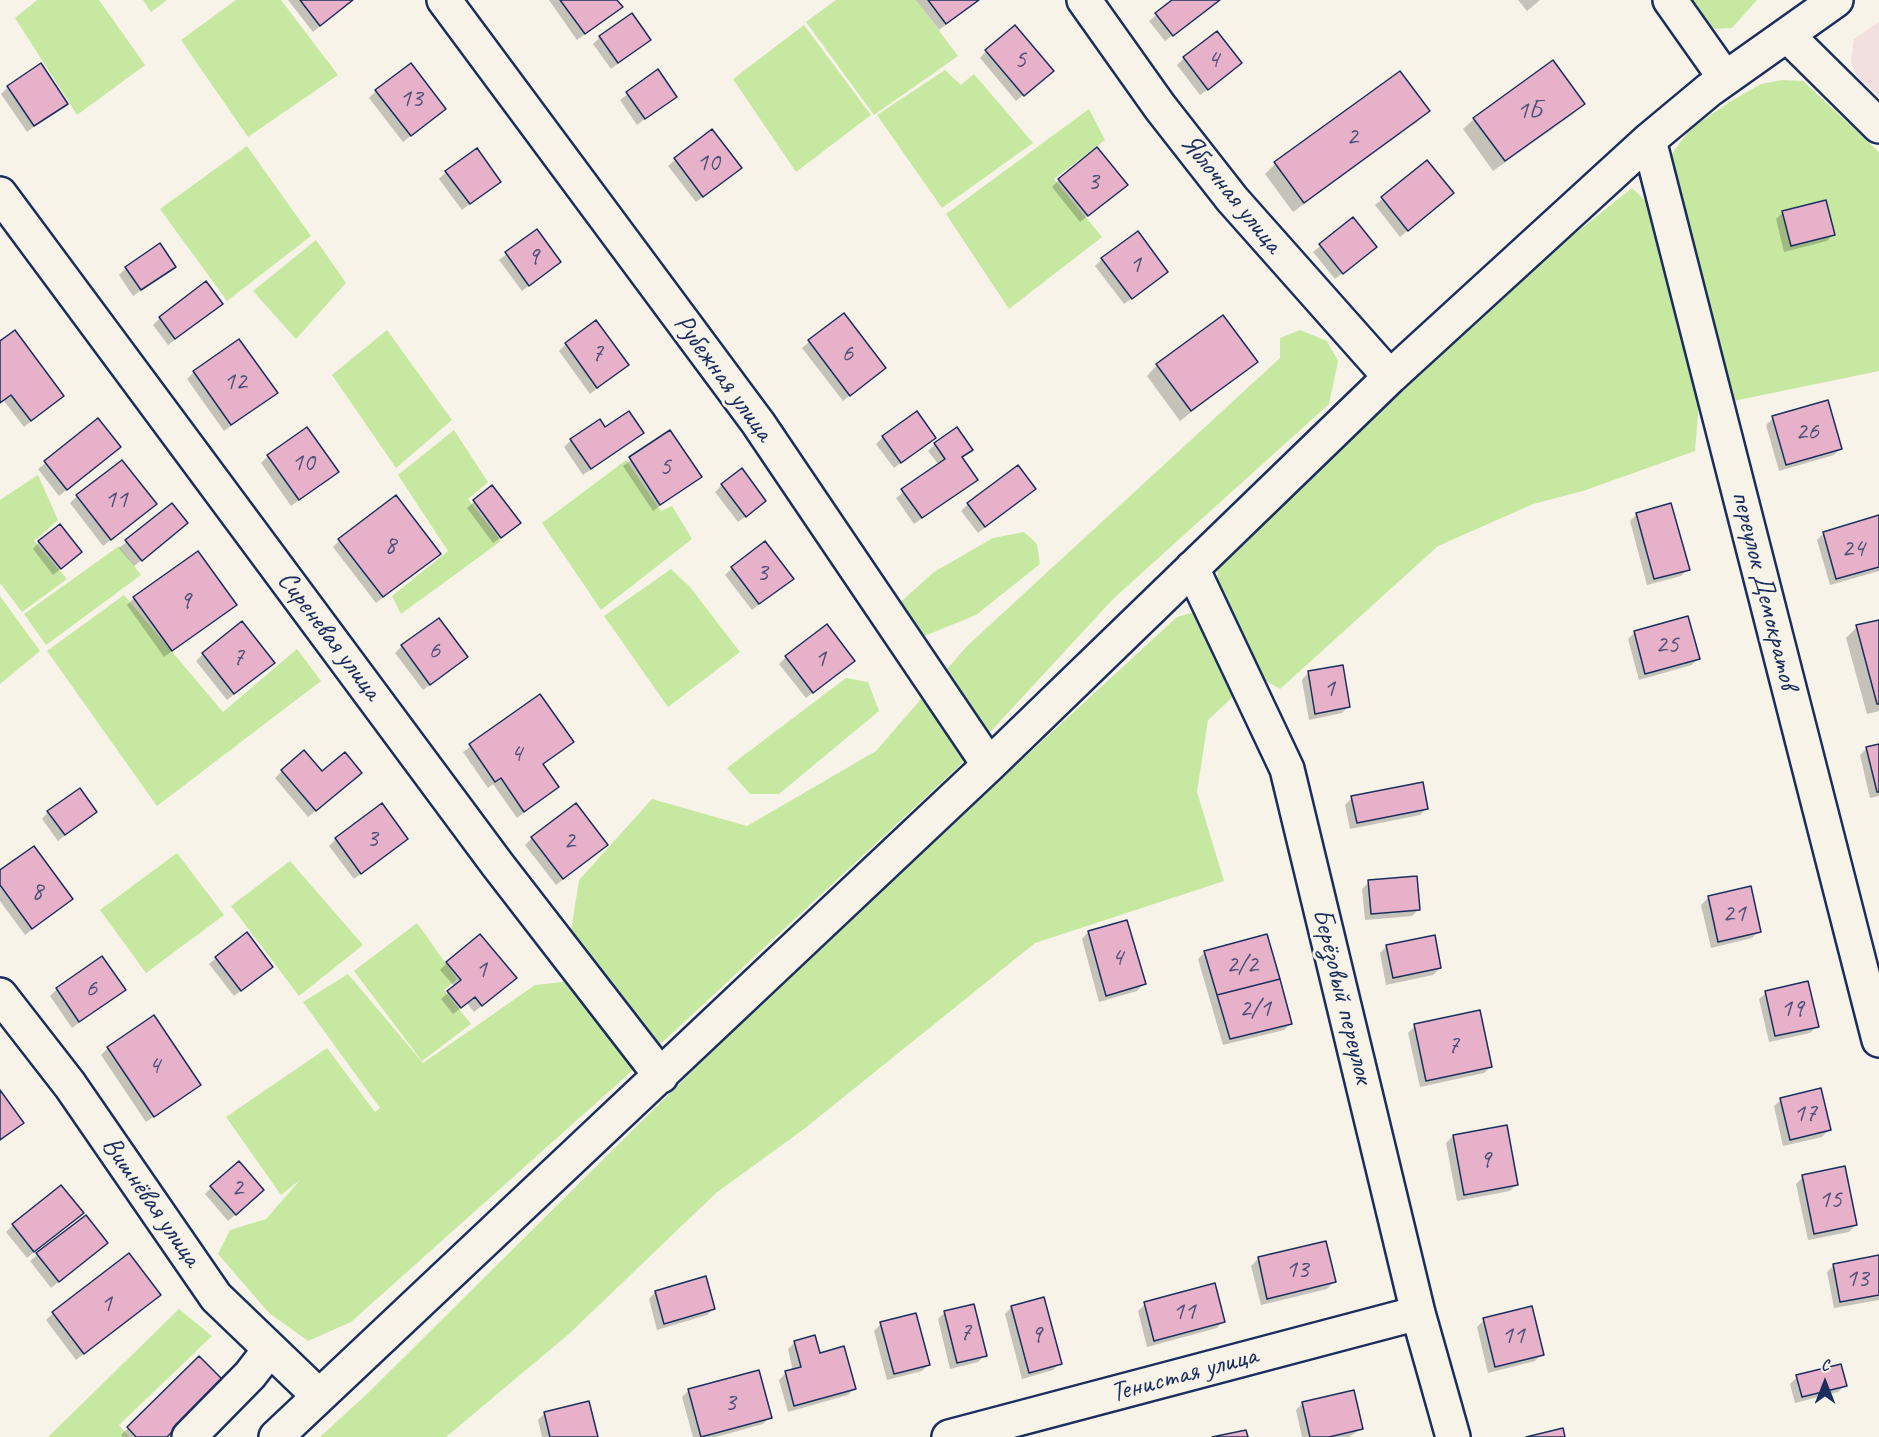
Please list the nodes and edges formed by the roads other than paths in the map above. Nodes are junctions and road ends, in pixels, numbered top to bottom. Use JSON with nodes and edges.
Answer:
{"nodes":[{"id":1,"x":444,"y":0,"type":"edge"},
{"id":2,"x":1084,"y":0,"type":"edge"},
{"id":3,"x":1670,"y":0,"type":"edge"},
{"id":4,"x":1836,"y":0,"type":"edge"},
{"id":5,"x":1787,"y":35,"type":"junction"},
{"id":6,"x":1725,"y":78,"type":"junction"},
{"id":7,"x":1879,"y":126,"type":"edge"},
{"id":8,"x":1649,"y":140,"type":"junction"},
{"id":9,"x":0,"y":194,"type":"edge"},
{"id":10,"x":1390,"y":377,"type":"junction"},
{"id":11,"x":1192,"y":568,"type":"junction"},
{"id":12,"x":989,"y":765,"type":"junction"},
{"id":13,"x":0,"y":995,"type":"edge"},
{"id":14,"x":1879,"y":1040,"type":"edge"},
{"id":15,"x":661,"y":1076,"type":"junction"},
{"id":16,"x":1418,"y":1313,"type":"junction"},
{"id":17,"x":270,"y":1348,"type":"junction"},
{"id":18,"x":318,"y":1395,"type":"junction"},
{"id":19,"x":189,"y":1437,"type":"edge"},
{"id":20,"x":276,"y":1437,"type":"edge"},
{"id":21,"x":949,"y":1437,"type":"edge"},
{"id":22,"x":1453,"y":1437,"type":"edge"}],
"edges":[{"from":1,"to":12,"type":"street","name":"Рубежная улица"},
{"from":2,"to":10,"type":"street","name":"Яблочная улица"},
{"from":3,"to":6,"type":"street"},
{"from":4,"to":5,"type":"street"},
{"from":5,"to":6,"type":"street"},
{"from":5,"to":7,"type":"street"},
{"from":6,"to":8,"type":"street"},
{"from":8,"to":10,"type":"street"},
{"from":8,"to":14,"type":"street","name":"переулок Демократов"},
{"from":9,"to":15,"type":"street","name":"Сиреневая улица"},
{"from":10,"to":11,"type":"street"},
{"from":11,"to":12,"type":"street"},
{"from":11,"to":16,"type":"street","name":"Берёзовый переулок"},
{"from":12,"to":15,"type":"street"},
{"from":13,"to":17,"type":"street","name":"Вишнёвая улица"},
{"from":15,"to":18,"type":"street"},
{"from":16,"to":21,"type":"street","name":"Тенистая улица"},
{"from":16,"to":22,"type":"street","name":"Берёзовый переулок"},
{"from":17,"to":18,"type":"street","name":"Вишнёвая улица"},
{"from":17,"to":19,"type":"street"},
{"from":18,"to":20,"type":"street"}]}
